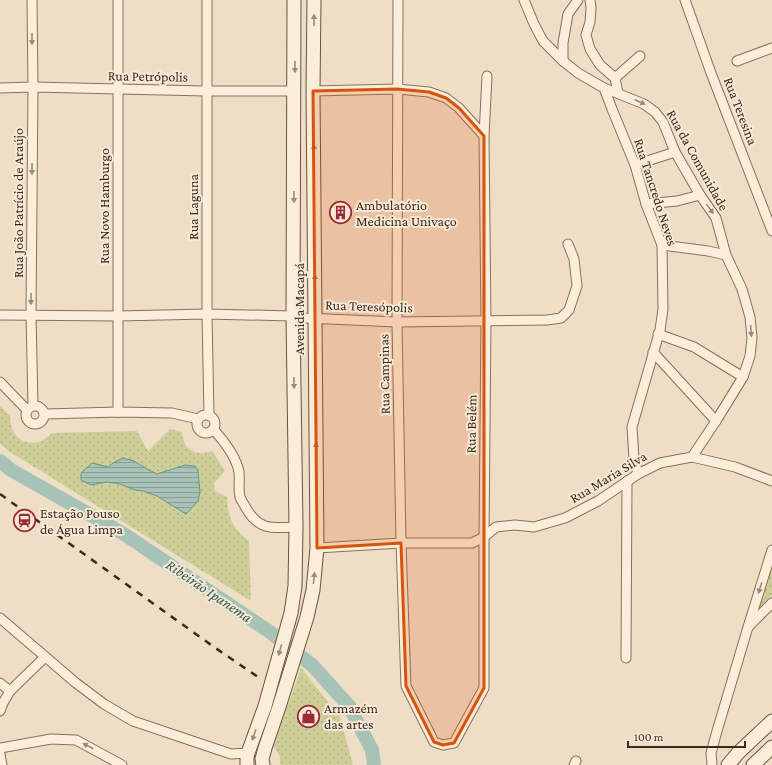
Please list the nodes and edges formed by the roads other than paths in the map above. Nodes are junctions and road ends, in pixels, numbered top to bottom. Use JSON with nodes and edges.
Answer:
{"nodes":[{"id":1,"x":32,"y":0,"type":"edge"},
{"id":2,"x":118,"y":0,"type":"edge"},
{"id":3,"x":207,"y":0,"type":"edge"},
{"id":4,"x":294,"y":0,"type":"edge"},
{"id":5,"x":314,"y":0,"type":"edge"},
{"id":6,"x":398,"y":0,"type":"edge"},
{"id":7,"x":524,"y":0,"type":"edge"},
{"id":8,"x":578,"y":0,"type":"edge"},
{"id":9,"x":590,"y":0,"type":"edge"},
{"id":10,"x":685,"y":0,"type":"edge"},
{"id":11,"x":772,"y":48,"type":"edge"},
{"id":12,"x":640,"y":56,"type":"dead end"},
{"id":13,"x":737,"y":61,"type":"dead end"},
{"id":14,"x":563,"y":62,"type":"junction"},
{"id":15,"x":487,"y":76,"type":"dead end"},
{"id":16,"x":615,"y":78,"type":"junction"},
{"id":17,"x":33,"y":87,"type":"junction"},
{"id":18,"x":0,"y":88,"type":"edge"},
{"id":19,"x":604,"y":88,"type":"junction"},
{"id":20,"x":397,"y":89,"type":"junction"},
{"id":21,"x":118,"y":90,"type":"junction"},
{"id":22,"x":206,"y":91,"type":"junction"},
{"id":23,"x":295,"y":91,"type":"junction"},
{"id":24,"x":313,"y":91,"type":"junction"},
{"id":25,"x":618,"y":93,"type":"junction"},
{"id":26,"x":484,"y":136,"type":"junction"},
{"id":27,"x":675,"y":152,"type":"junction"},
{"id":28,"x":635,"y":165,"type":"junction"},
{"id":29,"x":700,"y":195,"type":"junction"},
{"id":30,"x":646,"y":204,"type":"junction"},
{"id":31,"x":772,"y":231,"type":"edge"},
{"id":32,"x":568,"y":244,"type":"dead end"},
{"id":33,"x":662,"y":245,"type":"junction"},
{"id":34,"x":726,"y":255,"type":"junction"},
{"id":35,"x":207,"y":314,"type":"junction"},
{"id":36,"x":0,"y":315,"type":"edge"},
{"id":37,"x":31,"y":315,"type":"junction"},
{"id":38,"x":118,"y":316,"type":"junction"},
{"id":39,"x":293,"y":316,"type":"junction"},
{"id":40,"x":316,"y":319,"type":"junction"},
{"id":41,"x":486,"y":321,"type":"junction"},
{"id":42,"x":397,"y":322,"type":"junction"},
{"id":43,"x":658,"y":334,"type":"junction"},
{"id":44,"x":652,"y":352,"type":"junction"},
{"id":45,"x":743,"y":377,"type":"junction"},
{"id":46,"x":0,"y":382,"type":"edge"},
{"id":47,"x":30,"y":408,"type":"junction"},
{"id":48,"x":118,"y":412,"type":"junction"},
{"id":49,"x":44,"y":414,"type":"junction"},
{"id":50,"x":209,"y":415,"type":"junction"},
{"id":51,"x":198,"y":418,"type":"junction"},
{"id":52,"x":716,"y":421,"type":"junction"},
{"id":53,"x":213,"y":429,"type":"junction"},
{"id":54,"x":692,"y":457,"type":"junction"},
{"id":55,"x":638,"y":474,"type":"junction"},
{"id":56,"x":627,"y":481,"type":"junction"},
{"id":57,"x":772,"y":481,"type":"edge"},
{"id":58,"x":296,"y":527,"type":"junction"},
{"id":59,"x":484,"y":537,"type":"junction"},
{"id":60,"x":401,"y":542,"type":"junction"},
{"id":61,"x":317,"y":548,"type":"junction"},
{"id":62,"x":772,"y":550,"type":"edge"},
{"id":63,"x":772,"y":603,"type":"edge"},
{"id":64,"x":0,"y":618,"type":"edge"},
{"id":65,"x":748,"y":627,"type":"junction"},
{"id":66,"x":45,"y":657,"type":"junction"},
{"id":67,"x":626,"y":658,"type":"dead end"},
{"id":68,"x":0,"y":682,"type":"edge"},
{"id":69,"x":10,"y":691,"type":"junction"},
{"id":70,"x":0,"y":711,"type":"edge"},
{"id":71,"x":772,"y":721,"type":"edge"},
{"id":72,"x":434,"y":742,"type":"joint"},
{"id":73,"x":772,"y":747,"type":"edge"},
{"id":74,"x":0,"y":748,"type":"edge"},
{"id":75,"x":0,"y":754,"type":"edge"},
{"id":76,"x":252,"y":761,"type":"edge"},
{"id":77,"x":2,"y":765,"type":"edge"},
{"id":78,"x":122,"y":765,"type":"edge"},
{"id":79,"x":712,"y":765,"type":"edge"},
{"id":80,"x":728,"y":765,"type":"edge"},
{"id":81,"x":753,"y":765,"type":"edge"}],
"edges":[{"from":1,"to":17,"type":"street","name":"Rua João Patrício de Araújo","one_way":true},
{"from":2,"to":21,"type":"street","name":"Rua Novo Hamburgo"},
{"from":3,"to":22,"type":"street","name":"Rua Laguna"},
{"from":4,"to":23,"type":"main road","name":"Avenida Macapá","one_way":true},
{"from":24,"to":5,"type":"main road","name":"Avenida Macapá","one_way":true},
{"from":6,"to":20,"type":"street","name":"Rua Campinas"},
{"from":7,"to":14,"type":"street"},
{"from":8,"to":14,"type":"street"},
{"from":9,"to":16,"type":"street"},
{"from":10,"to":31,"type":"street","name":"Rua Teresina"},
{"from":11,"to":13,"type":"street"},
{"from":12,"to":16,"type":"street"},
{"from":14,"to":19,"type":"street"},
{"from":15,"to":26,"type":"street","name":"Rua Belém"},
{"from":16,"to":25,"type":"street"},
{"from":17,"to":18,"type":"street","name":"Rua Petrópolis"},
{"from":17,"to":21,"type":"street","name":"Rua Petrópolis"},
{"from":17,"to":37,"type":"street","name":"Rua João Patrício de Araújo","one_way":true},
{"from":19,"to":25,"type":"street","name":"Rua da Comunidade"},
{"from":19,"to":28,"type":"street","name":"Rua Tancredo Neves"},
{"from":20,"to":24,"type":"street"},
{"from":20,"to":26,"type":"street"},
{"from":20,"to":42,"type":"street","name":"Rua Campinas"},
{"from":21,"to":22,"type":"street","name":"Rua Petrópolis"},
{"from":21,"to":38,"type":"street","name":"Rua Novo Hamburgo"},
{"from":22,"to":23,"type":"street","name":"Rua Petrópolis"},
{"from":22,"to":35,"type":"street","name":"Rua Laguna"},
{"from":23,"to":39,"type":"main road","name":"Avenida Macapá","one_way":true},
{"from":40,"to":24,"type":"main road","name":"Avenida Macapá","one_way":true},
{"from":25,"to":27,"type":"street","name":"Rua da Comunidade","one_way":true},
{"from":26,"to":41,"type":"street","name":"Rua Belém"},
{"from":27,"to":28,"type":"street"},
{"from":27,"to":29,"type":"street","name":"Rua da Comunidade"},
{"from":28,"to":30,"type":"street","name":"Rua Tancredo Neves"},
{"from":29,"to":30,"type":"street"},
{"from":29,"to":34,"type":"street","name":"Rua da Comunidade","one_way":true},
{"from":30,"to":33,"type":"street","name":"Rua Tancredo Neves"},
{"from":32,"to":41,"type":"street","name":"Rua Teresópolis"},
{"from":33,"to":34,"type":"street"},
{"from":33,"to":43,"type":"street","name":"Rua Tancredo Neves"},
{"from":34,"to":45,"type":"street","name":"Rua da Comunidade","one_way":true},
{"from":35,"to":38,"type":"street","name":"Rua Teresópolis"},
{"from":35,"to":39,"type":"street","name":"Rua Teresópolis"},
{"from":35,"to":50,"type":"street","name":"Rua Laguna"},
{"from":36,"to":37,"type":"street","name":"Rua Teresópolis"},
{"from":37,"to":38,"type":"street","name":"Rua Teresópolis"},
{"from":37,"to":47,"type":"street","name":"Rua João Patrício de Araújo"},
{"from":38,"to":48,"type":"street","name":"Rua Novo Hamburgo"},
{"from":39,"to":40,"type":"street","name":"Rua Teresópolis"},
{"from":39,"to":58,"type":"main road","name":"Avenida Macapá","one_way":true},
{"from":40,"to":42,"type":"street","name":"Rua Teresópolis"},
{"from":61,"to":40,"type":"main road","name":"Avenida Macapá","one_way":true},
{"from":41,"to":42,"type":"street","name":"Rua Teresópolis"},
{"from":41,"to":59,"type":"street","name":"Rua Belém"},
{"from":42,"to":60,"type":"street","name":"Rua Campinas"},
{"from":43,"to":44,"type":"street","name":"Rua Tancredo Neves"},
{"from":43,"to":45,"type":"street"},
{"from":44,"to":52,"type":"street"},
{"from":44,"to":55,"type":"street","name":"Rua Tancredo Neves"},
{"from":45,"to":52,"type":"street","name":"Rua da Comunidade"},
{"from":46,"to":47,"type":"street"},
{"from":47,"to":49,"type":"street"},
{"from":47,"to":49,"type":"street"},
{"from":48,"to":49,"type":"street"},
{"from":48,"to":51,"type":"street"},
{"from":50,"to":51,"type":"street"},
{"from":50,"to":53,"type":"street"},
{"from":51,"to":53,"type":"street"},
{"from":52,"to":54,"type":"street","name":"Rua da Comunidade"},
{"from":53,"to":58,"type":"street"},
{"from":54,"to":55,"type":"street","name":"Rua Maria Silva"},
{"from":54,"to":57,"type":"street","name":"Rua Maria Silva"},
{"from":55,"to":56,"type":"street","name":"Rua Maria Silva"},
{"from":56,"to":59,"type":"street","name":"Rua Maria Silva"},
{"from":56,"to":67,"type":"street"},
{"from":58,"to":76,"type":"main road","name":"Avenida Macapá","one_way":true},
{"from":59,"to":60,"type":"street","name":"Rua Maria Silva"},
{"from":59,"to":72,"type":"street","name":"Rua Belém"},
{"from":60,"to":61,"type":"street","name":"Rua Maria Silva"},
{"from":60,"to":72,"type":"street","name":"Rua Campinas"},
{"from":76,"to":61,"type":"main road","name":"Avenida Macapá","one_way":true},
{"from":62,"to":65,"type":"street","one_way":true},
{"from":63,"to":65,"type":"street"},
{"from":64,"to":66,"type":"street"},
{"from":65,"to":79,"type":"street"},
{"from":66,"to":69,"type":"street"},
{"from":66,"to":76,"type":"street"},
{"from":68,"to":69,"type":"street"},
{"from":69,"to":70,"type":"street"},
{"from":71,"to":80,"type":"main road"},
{"from":73,"to":81,"type":"main road"},
{"from":78,"to":74,"type":"street","one_way":true},
{"from":75,"to":77,"type":"street"}]}
